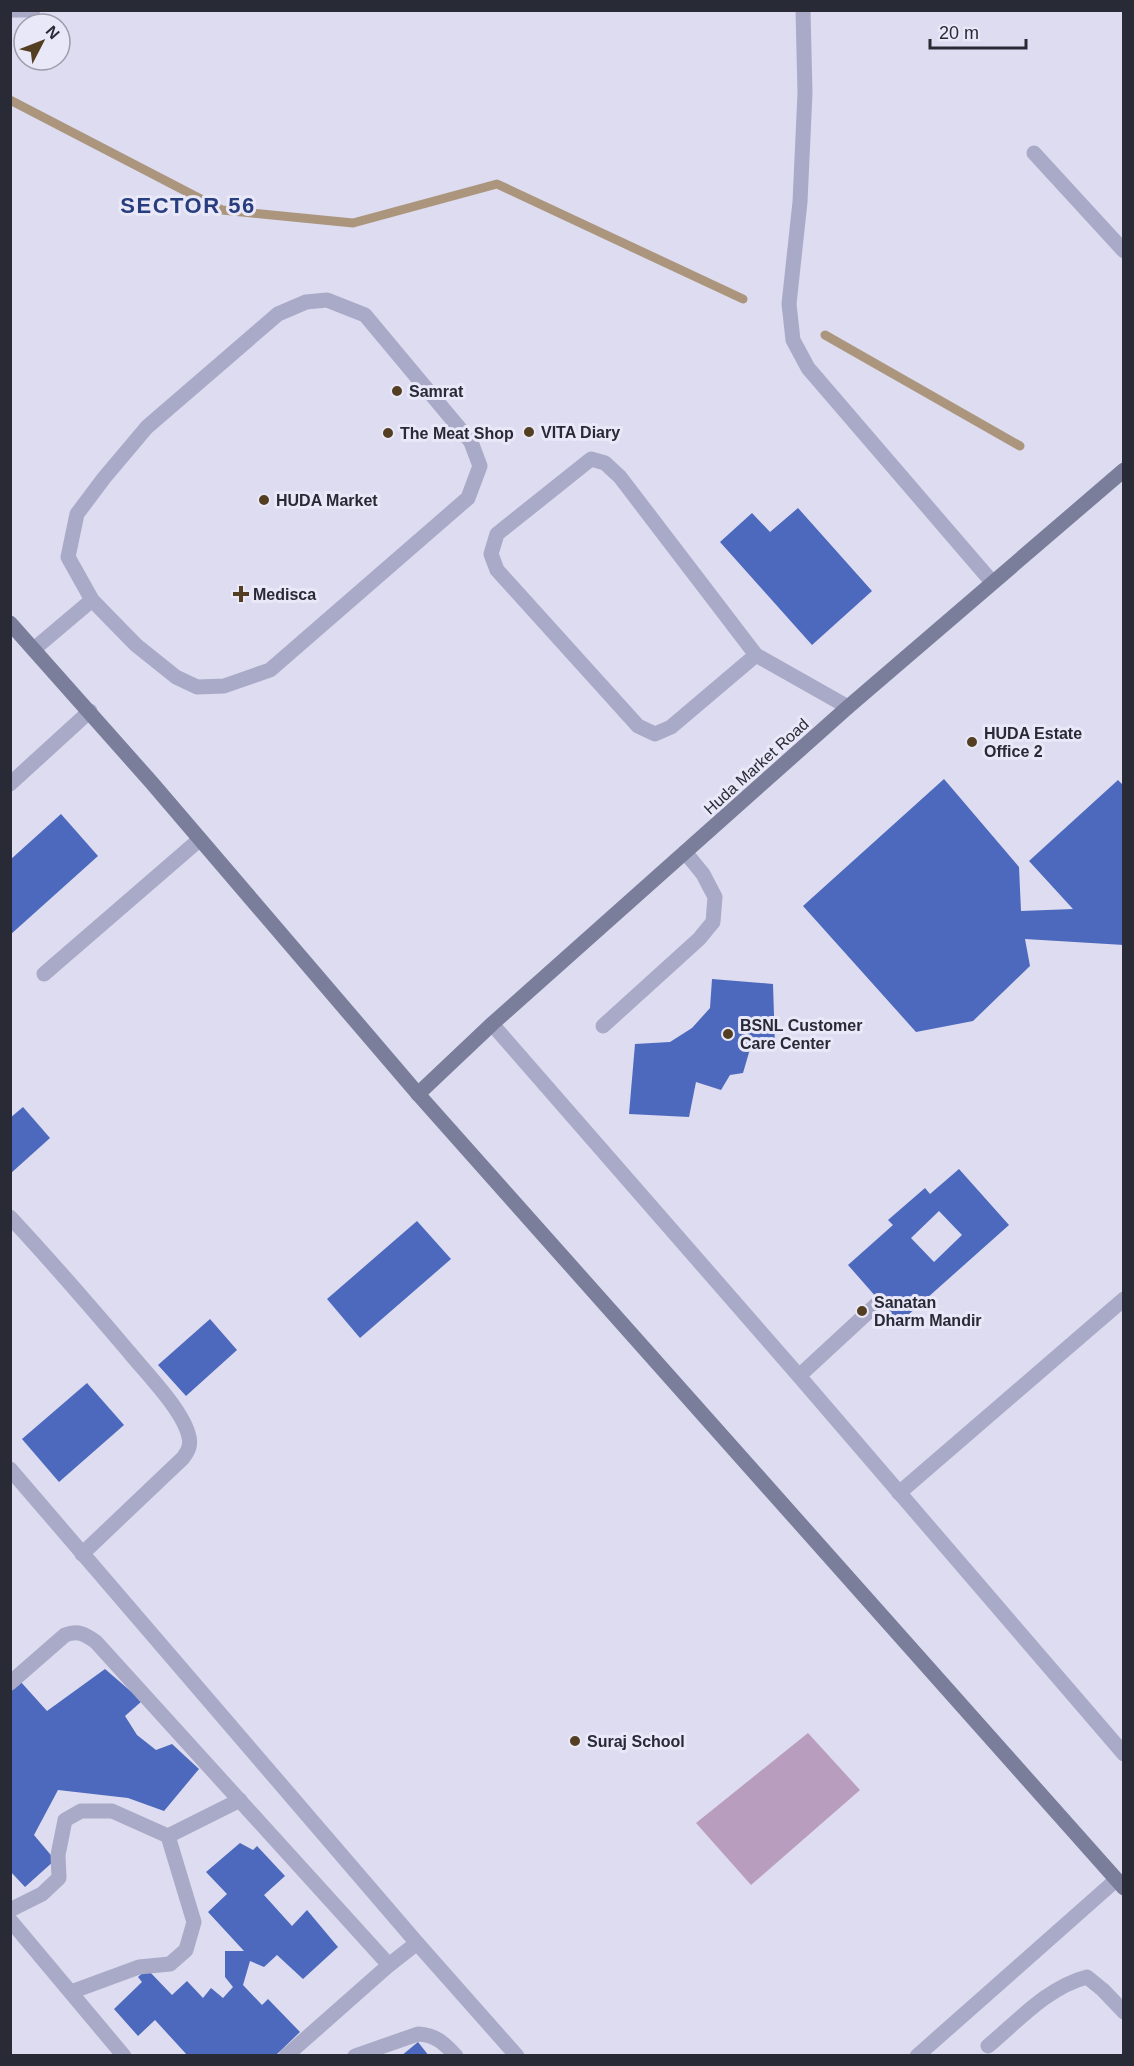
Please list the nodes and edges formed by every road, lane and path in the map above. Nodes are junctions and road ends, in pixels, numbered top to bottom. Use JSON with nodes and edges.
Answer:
{"nodes":[{"id":1,"x":12,"y":10,"type":"edge"},
{"id":2,"x":33,"y":10,"type":"edge"},
{"id":3,"x":803,"y":10,"type":"edge"},
{"id":4,"x":1034,"y":153,"type":"dead end"},
{"id":5,"x":1124,"y":251,"type":"edge"},
{"id":6,"x":1124,"y":470,"type":"edge"},
{"id":7,"x":992,"y":582,"type":"junction"},
{"id":8,"x":92,"y":600,"type":"junction"},
{"id":9,"x":10,"y":623,"type":"edge"},
{"id":10,"x":34,"y":649,"type":"junction"},
{"id":11,"x":756,"y":655,"type":"junction"},
{"id":12,"x":848,"y":707,"type":"junction"},
{"id":13,"x":90,"y":711,"type":"junction"},
{"id":14,"x":10,"y":784,"type":"edge"},
{"id":15,"x":199,"y":840,"type":"junction"},
{"id":16,"x":685,"y":852,"type":"junction"},
{"id":17,"x":44,"y":974,"type":"dead end"},
{"id":18,"x":492,"y":1024,"type":"junction"},
{"id":19,"x":603,"y":1026,"type":"dead end"},
{"id":20,"x":418,"y":1094,"type":"junction"},
{"id":21,"x":10,"y":1217,"type":"edge"},
{"id":22,"x":1124,"y":1299,"type":"edge"},
{"id":23,"x":878,"y":1303,"type":"dead end"},
{"id":24,"x":799,"y":1376,"type":"junction"},
{"id":25,"x":10,"y":1469,"type":"edge"},
{"id":26,"x":899,"y":1493,"type":"junction"},
{"id":27,"x":82,"y":1554,"type":"junction"},
{"id":28,"x":10,"y":1683,"type":"edge"},
{"id":29,"x":1124,"y":1754,"type":"edge"},
{"id":30,"x":240,"y":1800,"type":"junction"},
{"id":31,"x":168,"y":1836,"type":"junction"},
{"id":32,"x":1120,"y":1884,"type":"edge"},
{"id":33,"x":10,"y":1910,"type":"edge"},
{"id":34,"x":10,"y":1920,"type":"edge"},
{"id":35,"x":417,"y":1943,"type":"junction"},
{"id":36,"x":389,"y":1965,"type":"junction"},
{"id":37,"x":71,"y":1992,"type":"junction"},
{"id":38,"x":1124,"y":2012,"type":"edge"},
{"id":39,"x":987,"y":2046,"type":"dead end"},
{"id":40,"x":124,"y":2055,"type":"edge"},
{"id":41,"x":286,"y":2055,"type":"edge"},
{"id":42,"x":355,"y":2055,"type":"edge"},
{"id":43,"x":456,"y":2055,"type":"edge"},
{"id":44,"x":517,"y":2055,"type":"edge"},
{"id":45,"x":917,"y":2055,"type":"edge"}],
"edges":[{"from":1,"to":2,"type":"street"},
{"from":3,"to":7,"type":"street"},
{"from":4,"to":5,"type":"street"},
{"from":6,"to":7,"type":"street","name":"Huda Market Road"},
{"from":7,"to":12,"type":"street","name":"Huda Market Road"},
{"from":8,"to":8,"type":"street"},
{"from":8,"to":10,"type":"street"},
{"from":9,"to":10,"type":"street"},
{"from":10,"to":13,"type":"street"},
{"from":11,"to":11,"type":"street"},
{"from":11,"to":12,"type":"street"},
{"from":12,"to":16,"type":"street","name":"Huda Market Road"},
{"from":13,"to":14,"type":"street"},
{"from":13,"to":15,"type":"street"},
{"from":15,"to":17,"type":"street"},
{"from":15,"to":20,"type":"street"},
{"from":16,"to":18,"type":"street","name":"Huda Market Road"},
{"from":16,"to":19,"type":"street"},
{"from":18,"to":20,"type":"street","name":"Huda Market Road"},
{"from":18,"to":24,"type":"street"},
{"from":20,"to":32,"type":"street"},
{"from":21,"to":27,"type":"street"},
{"from":22,"to":26,"type":"street"},
{"from":23,"to":24,"type":"street"},
{"from":24,"to":26,"type":"street"},
{"from":25,"to":27,"type":"street"},
{"from":26,"to":29,"type":"street"},
{"from":27,"to":35,"type":"street"},
{"from":28,"to":30,"type":"street"},
{"from":30,"to":31,"type":"street"},
{"from":30,"to":36,"type":"street"},
{"from":31,"to":33,"type":"street"},
{"from":31,"to":37,"type":"street"},
{"from":32,"to":45,"type":"street"},
{"from":34,"to":37,"type":"street"},
{"from":35,"to":36,"type":"street"},
{"from":35,"to":44,"type":"street"},
{"from":36,"to":41,"type":"street"},
{"from":37,"to":40,"type":"street"},
{"from":38,"to":39,"type":"street"},
{"from":42,"to":43,"type":"street"}]}
